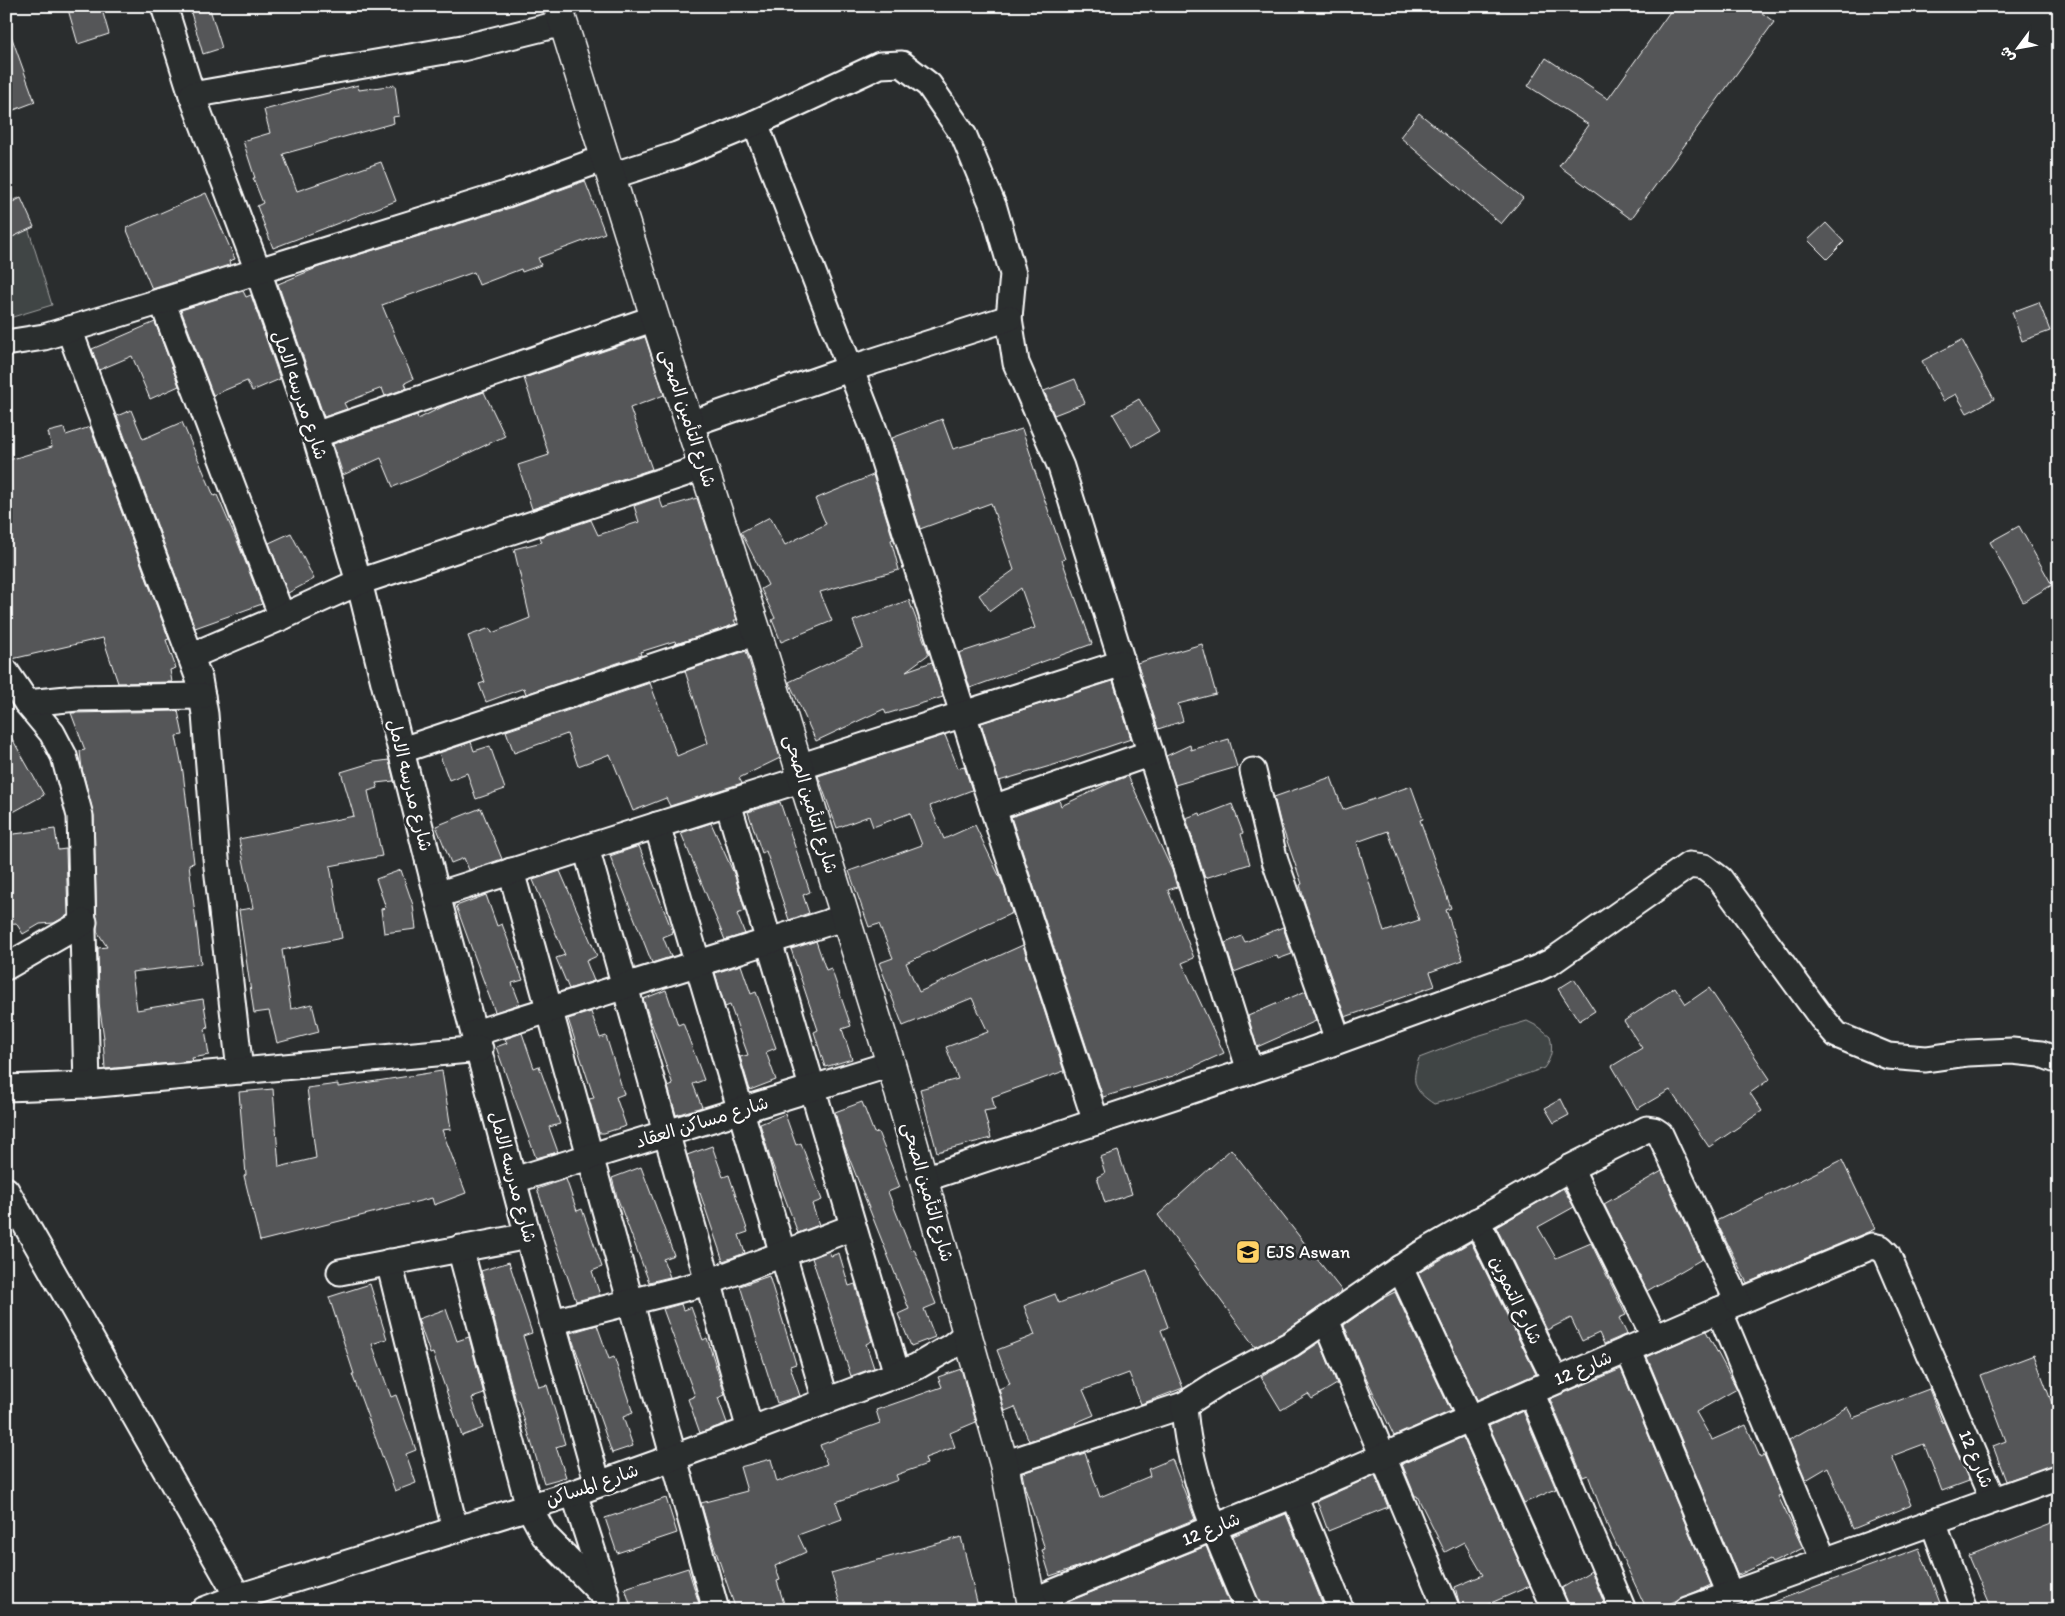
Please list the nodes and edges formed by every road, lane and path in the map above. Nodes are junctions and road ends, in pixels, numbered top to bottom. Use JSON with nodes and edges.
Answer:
{"nodes":[{"id":1,"x":164,"y":6,"type":"edge"},
{"id":2,"x":561,"y":14,"type":"edge"},
{"id":3,"x":192,"y":95,"type":"junction"},
{"id":4,"x":755,"y":123,"type":"junction"},
{"id":5,"x":608,"y":167,"type":"junction"},
{"id":6,"x":258,"y":271,"type":"junction"},
{"id":7,"x":162,"y":301,"type":"junction"},
{"id":8,"x":655,"y":318,"type":"junction"},
{"id":9,"x":1009,"y":318,"type":"junction"},
{"id":10,"x":69,"y":329,"type":"junction"},
{"id":11,"x":6,"y":343,"type":"edge"},
{"id":12,"x":852,"y":368,"type":"junction"},
{"id":13,"x":690,"y":424,"type":"junction"},
{"id":14,"x":315,"y":434,"type":"junction"},
{"id":15,"x":704,"y":467,"type":"junction"},
{"id":16,"x":359,"y":582,"type":"junction"},
{"id":17,"x":282,"y":617,"type":"junction"},
{"id":18,"x":757,"y":632,"type":"junction"},
{"id":19,"x":191,"y":656,"type":"junction"},
{"id":20,"x":1122,"y":663,"type":"junction"},
{"id":21,"x":6,"y":672,"type":"edge"},
{"id":22,"x":202,"y":696,"type":"junction"},
{"id":23,"x":27,"y":703,"type":"junction"},
{"id":24,"x":963,"y":713,"type":"junction"},
{"id":25,"x":402,"y":750,"type":"junction"},
{"id":26,"x":1151,"y":753,"type":"junction"},
{"id":27,"x":1253,"y":771,"type":"dead end"},
{"id":28,"x":801,"y":773,"type":"junction"},
{"id":29,"x":728,"y":803,"type":"junction"},
{"id":30,"x":993,"y":808,"type":"junction"},
{"id":31,"x":657,"y":825,"type":"junction"},
{"id":32,"x":586,"y":848,"type":"junction"},
{"id":33,"x":511,"y":872,"type":"junction"},
{"id":34,"x":437,"y":895,"type":"junction"},
{"id":35,"x":846,"y":917,"type":"junction"},
{"id":36,"x":84,"y":922,"type":"junction"},
{"id":37,"x":769,"y":941,"type":"junction"},
{"id":38,"x":697,"y":963,"type":"junction"},
{"id":39,"x":6,"y":967,"type":"edge"},
{"id":40,"x":625,"y":986,"type":"junction"},
{"id":41,"x":549,"y":1009,"type":"junction"},
{"id":42,"x":1338,"y":1040,"type":"junction"},
{"id":43,"x":477,"y":1041,"type":"junction"},
{"id":44,"x":2059,"y":1061,"type":"edge"},
{"id":45,"x":891,"y":1064,"type":"junction"},
{"id":46,"x":240,"y":1071,"type":"junction"},
{"id":47,"x":1250,"y":1071,"type":"junction"},
{"id":48,"x":88,"y":1085,"type":"junction"},
{"id":49,"x":6,"y":1088,"type":"edge"},
{"id":50,"x":812,"y":1088,"type":"junction"},
{"id":51,"x":741,"y":1110,"type":"junction"},
{"id":52,"x":1096,"y":1122,"type":"junction"},
{"id":53,"x":667,"y":1133,"type":"junction"},
{"id":54,"x":590,"y":1157,"type":"junction"},
{"id":55,"x":1570,"y":1168,"type":"junction"},
{"id":56,"x":924,"y":1179,"type":"junction"},
{"id":57,"x":514,"y":1180,"type":"junction"},
{"id":58,"x":6,"y":1190,"type":"edge"},
{"id":59,"x":1477,"y":1220,"type":"junction"},
{"id":60,"x":853,"y":1227,"type":"junction"},
{"id":61,"x":528,"y":1236,"type":"junction"},
{"id":62,"x":460,"y":1248,"type":"junction"},
{"id":63,"x":783,"y":1253,"type":"junction"},
{"id":64,"x":389,"y":1262,"type":"junction"},
{"id":65,"x":1400,"y":1268,"type":"junction"},
{"id":66,"x":340,"y":1272,"type":"dead end"},
{"id":67,"x":709,"y":1282,"type":"junction"},
{"id":68,"x":630,"y":1302,"type":"junction"},
{"id":69,"x":1729,"y":1306,"type":"junction"},
{"id":70,"x":1326,"y":1320,"type":"junction"},
{"id":71,"x":552,"y":1322,"type":"junction"},
{"id":72,"x":968,"y":1333,"type":"junction"},
{"id":73,"x":1655,"y":1338,"type":"junction"},
{"id":74,"x":1628,"y":1350,"type":"junction"},
{"id":75,"x":897,"y":1374,"type":"junction"},
{"id":76,"x":1555,"y":1380,"type":"junction"},
{"id":77,"x":1531,"y":1392,"type":"junction"},
{"id":78,"x":826,"y":1401,"type":"junction"},
{"id":79,"x":1184,"y":1405,"type":"junction"},
{"id":80,"x":1470,"y":1418,"type":"junction"},
{"id":81,"x":750,"y":1430,"type":"junction"},
{"id":82,"x":1384,"y":1456,"type":"junction"},
{"id":83,"x":673,"y":1457,"type":"junction"},
{"id":84,"x":1004,"y":1464,"type":"junction"},
{"id":85,"x":2059,"y":1477,"type":"edge"},
{"id":86,"x":598,"y":1484,"type":"junction"},
{"id":87,"x":574,"y":1493,"type":"junction"},
{"id":88,"x":1294,"y":1494,"type":"junction"},
{"id":89,"x":1993,"y":1500,"type":"junction"},
{"id":90,"x":529,"y":1507,"type":"junction"},
{"id":91,"x":1933,"y":1522,"type":"junction"},
{"id":92,"x":1214,"y":1528,"type":"junction"},
{"id":93,"x":454,"y":1530,"type":"junction"},
{"id":94,"x":1824,"y":1561,"type":"junction"},
{"id":95,"x":1730,"y":1594,"type":"junction"},
{"id":96,"x":238,"y":1596,"type":"junction"},
{"id":97,"x":609,"y":1604,"type":"edge"},
{"id":98,"x":1032,"y":1606,"type":"edge"},
{"id":99,"x":204,"y":1610,"type":"edge"},
{"id":100,"x":716,"y":1610,"type":"edge"},
{"id":101,"x":1248,"y":1610,"type":"edge"},
{"id":102,"x":1340,"y":1610,"type":"edge"},
{"id":103,"x":1446,"y":1610,"type":"edge"},
{"id":104,"x":1556,"y":1610,"type":"edge"},
{"id":105,"x":1623,"y":1610,"type":"edge"},
{"id":106,"x":1687,"y":1610,"type":"edge"},
{"id":107,"x":1964,"y":1610,"type":"edge"}],
"edges":[{"from":1,"to":3,"type":"street","name":"شارع مدرسه الامل"},
{"from":2,"to":3,"type":"street"},
{"from":2,"to":5,"type":"street","name":"شارع التأمين الصحى"},
{"from":3,"to":6,"type":"street","name":"شارع مدرسه الامل"},
{"from":4,"to":5,"type":"street"},
{"from":4,"to":9,"type":"street"},
{"from":4,"to":12,"type":"street"},
{"from":5,"to":6,"type":"street"},
{"from":5,"to":8,"type":"street","name":"شارع التأمين الصحى"},
{"from":6,"to":7,"type":"street"},
{"from":6,"to":14,"type":"street","name":"شارع مدرسه الامل"},
{"from":7,"to":10,"type":"street"},
{"from":7,"to":17,"type":"street"},
{"from":8,"to":13,"type":"street","name":"شارع التأمين الصحى"},
{"from":8,"to":14,"type":"street"},
{"from":9,"to":12,"type":"street"},
{"from":9,"to":20,"type":"street"},
{"from":10,"to":11,"type":"street"},
{"from":10,"to":19,"type":"street"},
{"from":12,"to":13,"type":"street"},
{"from":12,"to":24,"type":"street"},
{"from":13,"to":15,"type":"street","name":"شارع التأمين الصحى"},
{"from":14,"to":16,"type":"street","name":"شارع مدرسه الامل"},
{"from":15,"to":16,"type":"street"},
{"from":15,"to":18,"type":"street","name":"شارع التأمين الصحى"},
{"from":16,"to":17,"type":"street"},
{"from":16,"to":25,"type":"street","name":"شارع مدرسه الامل"},
{"from":17,"to":19,"type":"street"},
{"from":18,"to":25,"type":"street"},
{"from":18,"to":28,"type":"street","name":"شارع التأمين الصحى"},
{"from":19,"to":22,"type":"street"},
{"from":20,"to":24,"type":"street"},
{"from":20,"to":26,"type":"street"},
{"from":21,"to":23,"type":"street"},
{"from":22,"to":23,"type":"street"},
{"from":22,"to":46,"type":"street"},
{"from":23,"to":36,"type":"street"},
{"from":24,"to":28,"type":"street"},
{"from":24,"to":30,"type":"street"},
{"from":25,"to":34,"type":"street","name":"شارع مدرسه الامل"},
{"from":26,"to":30,"type":"street"},
{"from":26,"to":47,"type":"street"},
{"from":27,"to":42,"type":"street"},
{"from":28,"to":29,"type":"street"},
{"from":28,"to":35,"type":"street","name":"شارع التأمين الصحى"},
{"from":29,"to":31,"type":"street"},
{"from":29,"to":37,"type":"street"},
{"from":30,"to":52,"type":"street"},
{"from":31,"to":32,"type":"street"},
{"from":31,"to":38,"type":"street"},
{"from":32,"to":33,"type":"street"},
{"from":32,"to":40,"type":"street"},
{"from":33,"to":34,"type":"street"},
{"from":33,"to":41,"type":"street"},
{"from":34,"to":43,"type":"street","name":"شارع مدرسه الامل"},
{"from":35,"to":37,"type":"street"},
{"from":35,"to":45,"type":"street","name":"شارع التأمين الصحى"},
{"from":36,"to":39,"type":"street"},
{"from":36,"to":48,"type":"street"},
{"from":37,"to":38,"type":"street"},
{"from":37,"to":50,"type":"street"},
{"from":38,"to":40,"type":"street"},
{"from":38,"to":51,"type":"street"},
{"from":40,"to":41,"type":"street"},
{"from":40,"to":53,"type":"street"},
{"from":41,"to":43,"type":"street"},
{"from":41,"to":54,"type":"street"},
{"from":42,"to":44,"type":"street"},
{"from":42,"to":47,"type":"street"},
{"from":43,"to":46,"type":"street"},
{"from":43,"to":57,"type":"street","name":"شارع مدرسه الامل"},
{"from":45,"to":50,"type":"street","name":"شارع مساكن العقاد"},
{"from":45,"to":56,"type":"street","name":"شارع التأمين الصحى"},
{"from":46,"to":48,"type":"street"},
{"from":47,"to":52,"type":"street"},
{"from":48,"to":49,"type":"street"},
{"from":50,"to":51,"type":"street","name":"شارع مساكن العقاد"},
{"from":50,"to":60,"type":"street"},
{"from":51,"to":53,"type":"street","name":"شارع مساكن العقاد"},
{"from":51,"to":63,"type":"street"},
{"from":52,"to":56,"type":"street"},
{"from":53,"to":54,"type":"street","name":"شارع مساكن العقاد"},
{"from":53,"to":67,"type":"street"},
{"from":54,"to":57,"type":"street","name":"شارع مساكن العقاد"},
{"from":54,"to":68,"type":"street"},
{"from":55,"to":59,"type":"street"},
{"from":55,"to":69,"type":"street"},
{"from":55,"to":73,"type":"street"},
{"from":56,"to":72,"type":"street","name":"شارع التأمين الصحى"},
{"from":57,"to":61,"type":"street","name":"شارع مدرسه الامل"},
{"from":58,"to":96,"type":"street"},
{"from":59,"to":65,"type":"street"},
{"from":59,"to":76,"type":"street","name":"شارع التموين"},
{"from":60,"to":63,"type":"street"},
{"from":60,"to":75,"type":"street"},
{"from":61,"to":62,"type":"street"},
{"from":61,"to":71,"type":"street","name":"شارع مدرسه الامل"},
{"from":62,"to":64,"type":"street"},
{"from":62,"to":90,"type":"street"},
{"from":63,"to":67,"type":"street"},
{"from":63,"to":78,"type":"street"},
{"from":64,"to":66,"type":"street"},
{"from":64,"to":93,"type":"street"},
{"from":65,"to":70,"type":"street"},
{"from":65,"to":80,"type":"street"},
{"from":67,"to":68,"type":"street"},
{"from":67,"to":81,"type":"street"},
{"from":68,"to":71,"type":"street"},
{"from":68,"to":83,"type":"street"},
{"from":69,"to":73,"type":"street","name":"شارع 12"},
{"from":69,"to":89,"type":"street","name":"شارع 12"},
{"from":69,"to":94,"type":"street"},
{"from":70,"to":79,"type":"street"},
{"from":70,"to":82,"type":"street"},
{"from":71,"to":86,"type":"street","name":"شارع مدرسه الامل"},
{"from":72,"to":75,"type":"street","name":"شارع المساكن"},
{"from":72,"to":84,"type":"street","name":"شارع التأمين الصحى"},
{"from":73,"to":74,"type":"street","name":"شارع 12"},
{"from":74,"to":76,"type":"street","name":"شارع 12"},
{"from":74,"to":95,"type":"street"},
{"from":75,"to":78,"type":"street","name":"شارع المساكن"},
{"from":76,"to":77,"type":"street","name":"شارع 12"},
{"from":77,"to":80,"type":"street","name":"شارع 12"},
{"from":77,"to":105,"type":"street"},
{"from":78,"to":81,"type":"street","name":"شارع المساكن"},
{"from":79,"to":84,"type":"street"},
{"from":79,"to":92,"type":"street"},
{"from":80,"to":82,"type":"street","name":"شارع 12"},
{"from":80,"to":104,"type":"street"},
{"from":81,"to":83,"type":"street","name":"شارع المساكن"},
{"from":82,"to":88,"type":"street","name":"شارع 12"},
{"from":82,"to":103,"type":"street"},
{"from":83,"to":86,"type":"street","name":"شارع المساكن"},
{"from":83,"to":100,"type":"street"},
{"from":84,"to":98,"type":"street","name":"شارع التأمين الصحى"},
{"from":85,"to":89,"type":"street"},
{"from":86,"to":87,"type":"street","name":"شارع المساكن"},
{"from":87,"to":90,"type":"street","name":"شارع المساكن"},
{"from":87,"to":97,"type":"street"},
{"from":88,"to":92,"type":"street","name":"شارع 12"},
{"from":88,"to":102,"type":"street"},
{"from":89,"to":91,"type":"street"},
{"from":90,"to":93,"type":"street","name":"شارع المساكن"},
{"from":90,"to":97,"type":"street"},
{"from":91,"to":94,"type":"street"},
{"from":91,"to":107,"type":"street"},
{"from":92,"to":98,"type":"street","name":"شارع 12"},
{"from":92,"to":101,"type":"street"},
{"from":93,"to":96,"type":"street","name":"شارع المساكن"},
{"from":94,"to":95,"type":"street"},
{"from":95,"to":106,"type":"street"},
{"from":96,"to":99,"type":"street","name":"شارع المساكن"}]}
